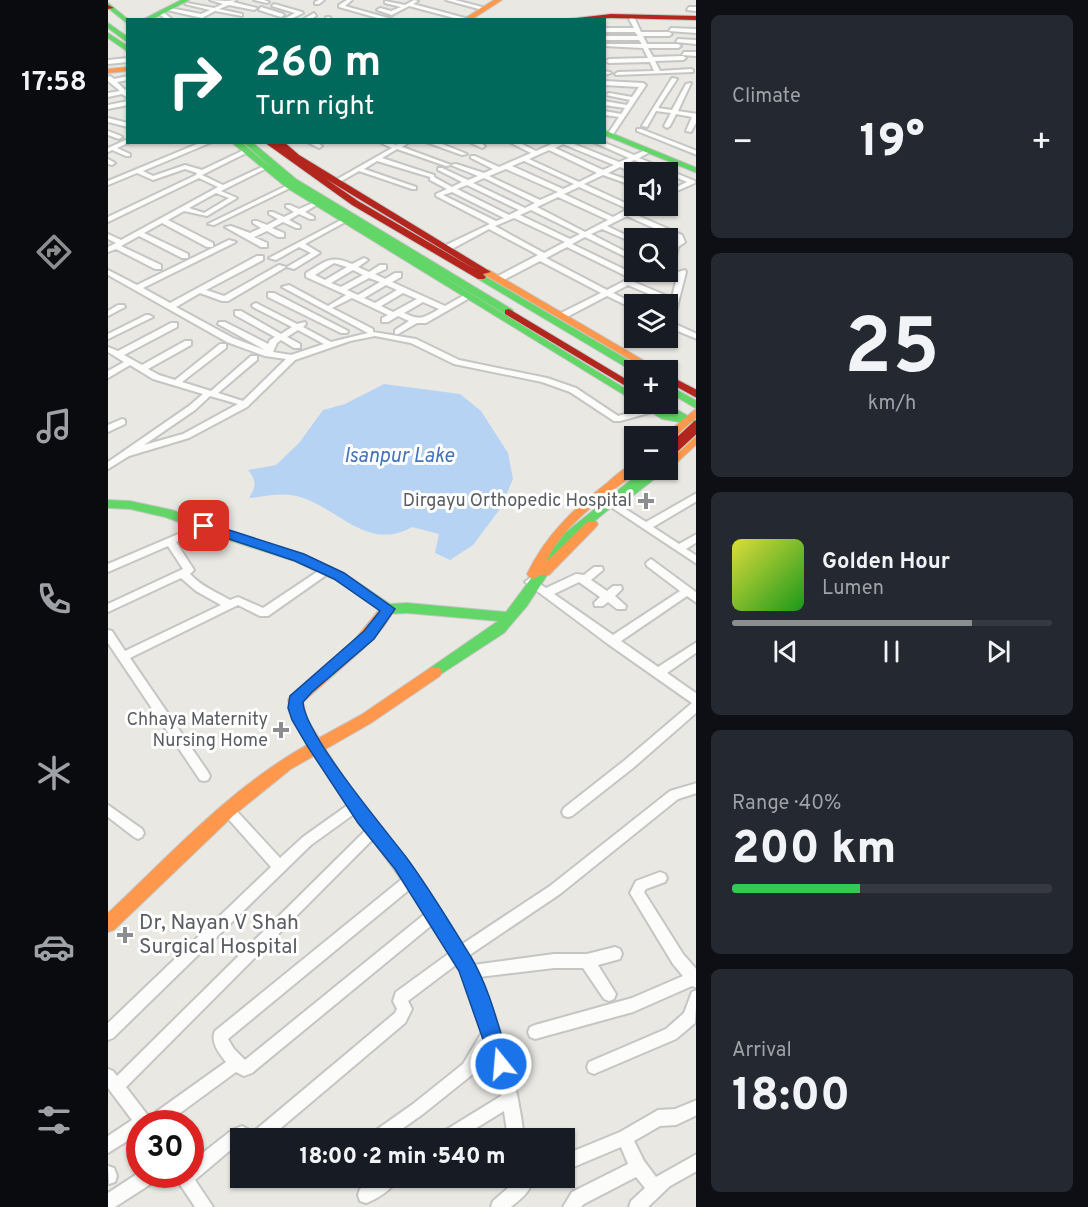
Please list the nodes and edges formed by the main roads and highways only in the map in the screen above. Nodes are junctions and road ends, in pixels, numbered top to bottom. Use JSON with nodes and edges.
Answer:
{"nodes":[{"id":1,"x":499,"y":0,"type":"edge"},
{"id":2,"x":187,"y":2,"type":"edge"},
{"id":3,"x":109,"y":9,"type":"edge"},
{"id":4,"x":471,"y":13,"type":"edge"},
{"id":5,"x":694,"y":16,"type":"edge"},
{"id":6,"x":151,"y":18,"type":"edge"},
{"id":7,"x":126,"y":21,"type":"edge"},
{"id":8,"x":606,"y":21,"type":"edge"},
{"id":9,"x":108,"y":26,"type":"edge"},
{"id":10,"x":126,"y":27,"type":"edge"},
{"id":11,"x":606,"y":33,"type":"edge"},
{"id":12,"x":108,"y":35,"type":"edge"},
{"id":13,"x":126,"y":40,"type":"edge"},
{"id":14,"x":644,"y":44,"type":"junction"},
{"id":15,"x":126,"y":48,"type":"edge"},
{"id":16,"x":126,"y":72,"type":"edge"},
{"id":17,"x":109,"y":76,"type":"edge"},
{"id":18,"x":607,"y":134,"type":"edge"},
{"id":19,"x":271,"y":144,"type":"edge"},
{"id":20,"x":281,"y":144,"type":"edge"},
{"id":21,"x":243,"y":145,"type":"edge"},
{"id":22,"x":695,"y":178,"type":"edge"},
{"id":23,"x":328,"y":182,"type":"junction"},
{"id":24,"x":305,"y":188,"type":"junction"},
{"id":25,"x":431,"y":273,"type":"junction"},
{"id":26,"x":455,"y":279,"type":"junction"},
{"id":27,"x":486,"y":302,"type":"junction"},
{"id":28,"x":638,"y":360,"type":"edge"},
{"id":29,"x":624,"y":362,"type":"edge"},
{"id":30,"x":624,"y":382,"type":"edge"},
{"id":31,"x":678,"y":384,"type":"edge"},
{"id":32,"x":624,"y":392,"type":"edge"},
{"id":33,"x":678,"y":394,"type":"edge"},
{"id":34,"x":696,"y":395,"type":"edge"},
{"id":35,"x":696,"y":406,"type":"edge"},
{"id":36,"x":662,"y":414,"type":"edge"},
{"id":37,"x":673,"y":414,"type":"edge"},
{"id":38,"x":692,"y":422,"type":"edge"},
{"id":39,"x":678,"y":431,"type":"edge"},
{"id":40,"x":678,"y":437,"type":"edge"},
{"id":41,"x":696,"y":437,"type":"edge"},
{"id":42,"x":678,"y":440,"type":"edge"},
{"id":43,"x":678,"y":454,"type":"edge"},
{"id":44,"x":624,"y":476,"type":"edge"},
{"id":45,"x":630,"y":480,"type":"edge"},
{"id":46,"x":637,"y":480,"type":"edge"},
{"id":47,"x":647,"y":480,"type":"edge"},
{"id":48,"x":108,"y":504,"type":"edge"},
{"id":49,"x":537,"y":574,"type":"junction"},
{"id":50,"x":388,"y":609,"type":"junction"},
{"id":51,"x":507,"y":616,"type":"junction"},
{"id":52,"x":315,"y":745,"type":"junction"},
{"id":53,"x":108,"y":916,"type":"edge"},
{"id":54,"x":108,"y":924,"type":"edge"}],
"edges":[{"from":1,"to":4,"type":"main road"},
{"from":2,"to":6,"type":"main road"},
{"from":3,"to":7,"type":"main road"},
{"from":3,"to":10,"type":"main road"},
{"from":5,"to":14,"type":"main road"},
{"from":8,"to":14,"type":"main road"},
{"from":9,"to":13,"type":"main road"},
{"from":11,"to":14,"type":"main road"},
{"from":12,"to":15,"type":"main road"},
{"from":16,"to":17,"type":"main road"},
{"from":18,"to":22,"type":"main road"},
{"from":19,"to":23,"type":"main road"},
{"from":20,"to":23,"type":"main road"},
{"from":21,"to":24,"type":"main road"},
{"from":21,"to":25,"type":"main road"},
{"from":23,"to":24,"type":"main road"},
{"from":23,"to":28,"type":"main road"},
{"from":23,"to":29,"type":"main road"},
{"from":24,"to":26,"type":"main road"},
{"from":25,"to":26,"type":"main road"},
{"from":25,"to":27,"type":"main road"},
{"from":26,"to":27,"type":"main road"},
{"from":27,"to":30,"type":"main road"},
{"from":27,"to":32,"type":"main road"},
{"from":31,"to":34,"type":"main road"},
{"from":33,"to":35,"type":"main road"},
{"from":36,"to":38,"type":"main road"},
{"from":37,"to":38,"type":"main road"},
{"from":38,"to":39,"type":"main road"},
{"from":38,"to":40,"type":"main road","bridge":true},
{"from":38,"to":41,"type":"main road"},
{"from":38,"to":42,"type":"main road","bridge":true},
{"from":41,"to":43,"type":"main road"},
{"from":44,"to":49,"type":"main road"},
{"from":45,"to":49,"type":"main road"},
{"from":46,"to":49,"type":"main road"},
{"from":47,"to":49,"type":"main road"},
{"from":48,"to":50,"type":"main road"},
{"from":49,"to":51,"type":"main road"},
{"from":50,"to":51,"type":"main road"},
{"from":50,"to":52,"type":"main road"},
{"from":51,"to":52,"type":"main road"},
{"from":52,"to":53,"type":"main road"},
{"from":52,"to":54,"type":"main road"}]}
